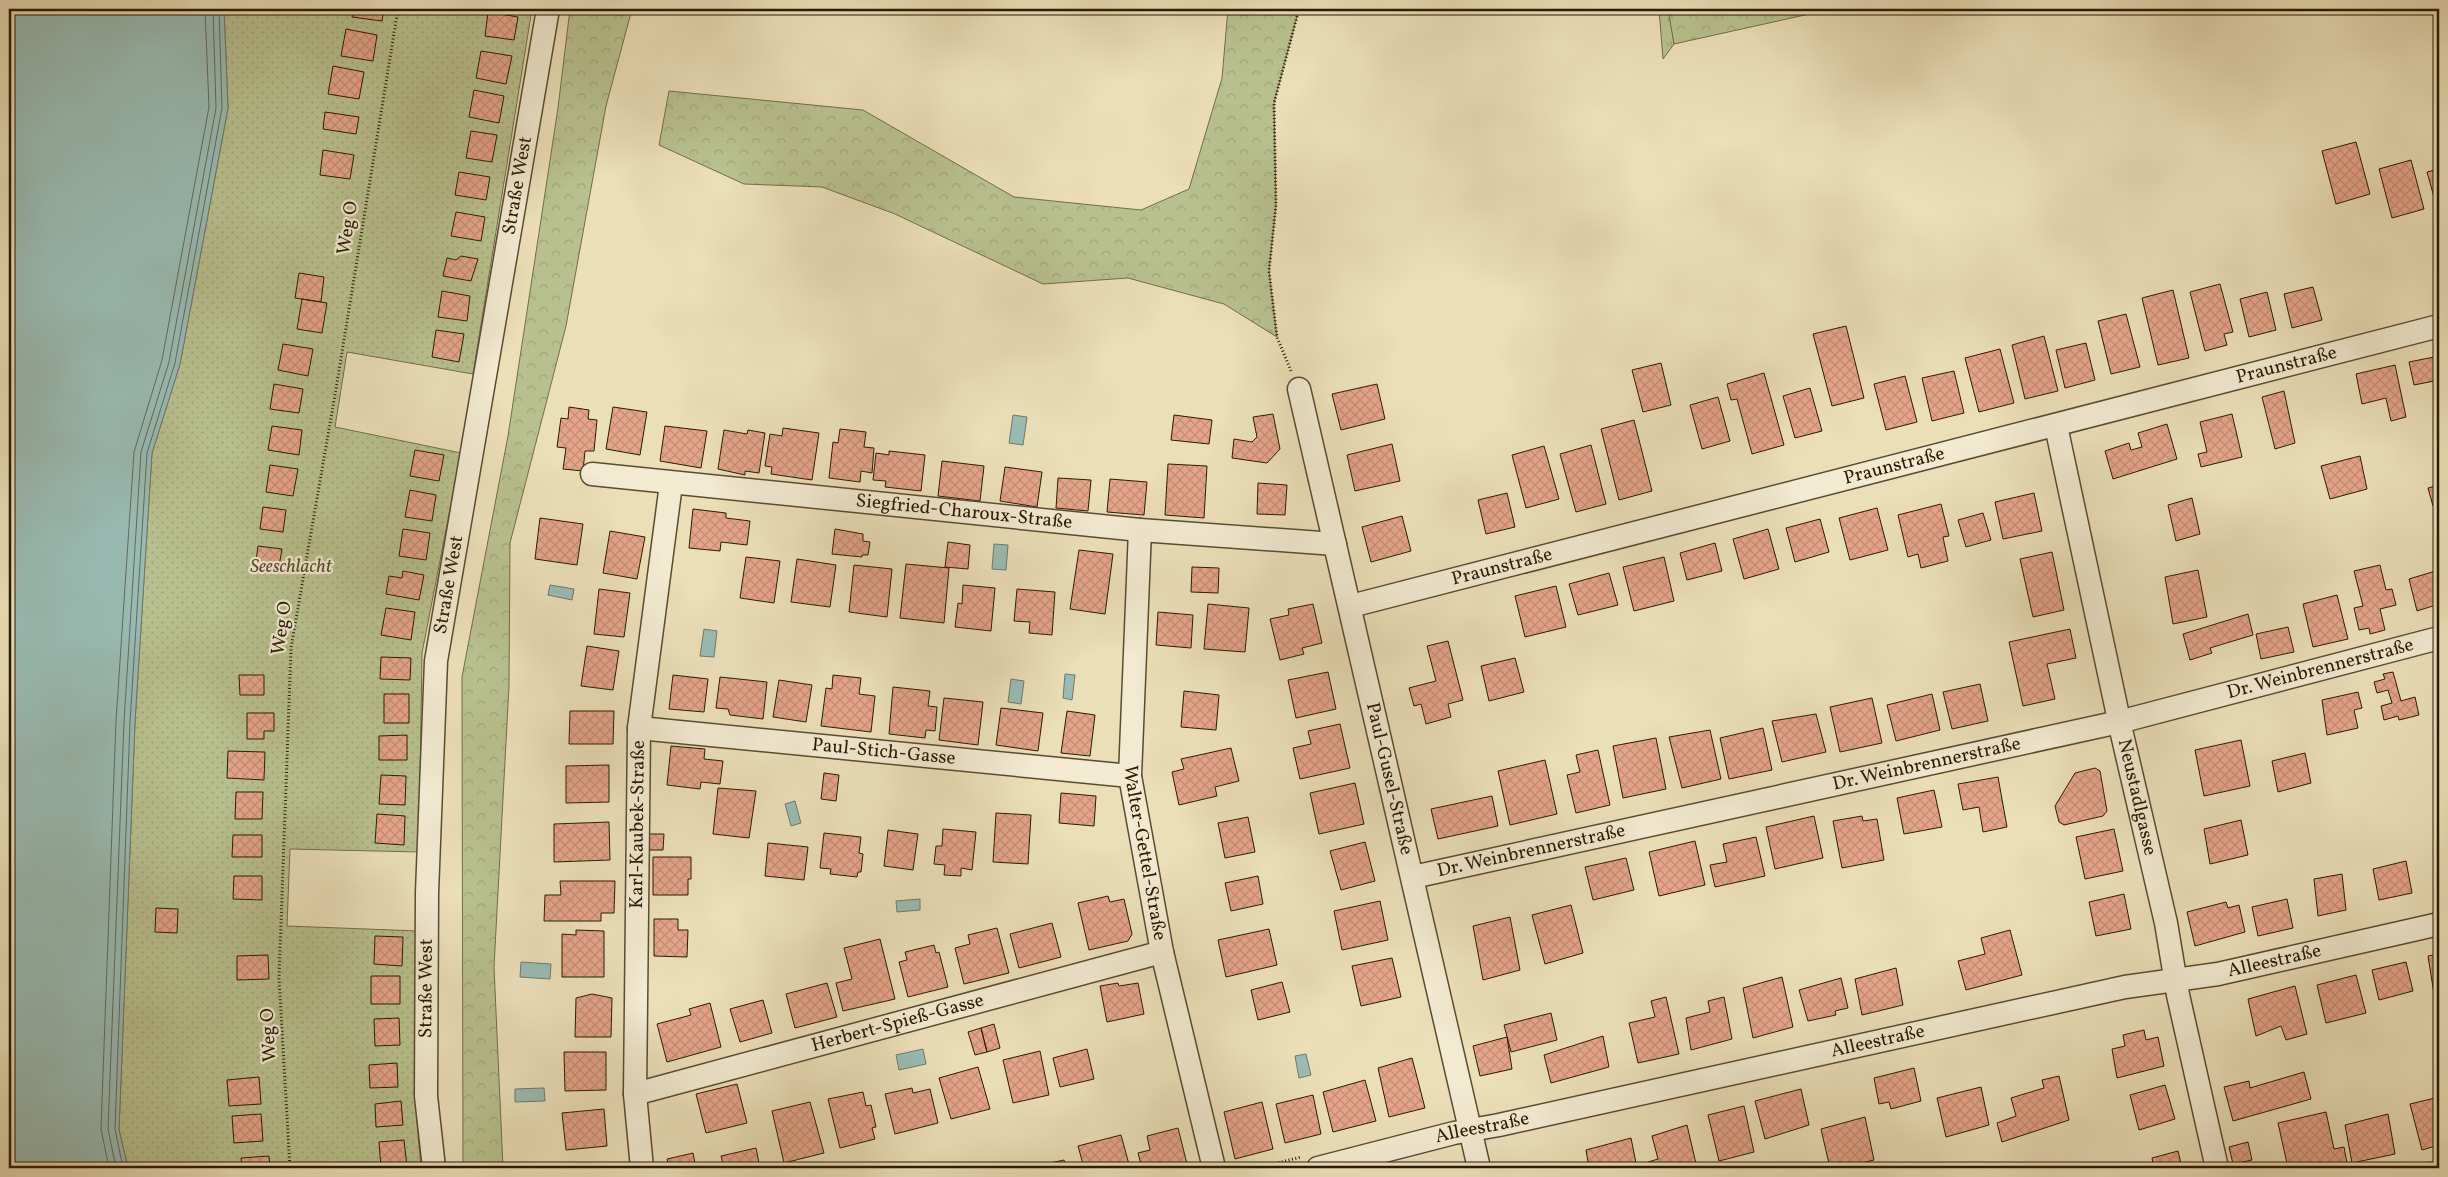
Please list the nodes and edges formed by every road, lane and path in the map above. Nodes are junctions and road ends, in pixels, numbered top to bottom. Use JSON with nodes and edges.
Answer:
{"nodes":[{"id":1,"x":398,"y":9,"type":"edge"},
{"id":2,"x":548,"y":9,"type":"edge"},
{"id":3,"x":1299,"y":9,"type":"edge"},
{"id":4,"x":2439,"y":326,"type":"edge"},
{"id":5,"x":1299,"y":389,"type":"joint"},
{"id":6,"x":2056,"y":426,"type":"junction"},
{"id":7,"x":592,"y":474,"type":"dead end"},
{"id":8,"x":671,"y":484,"type":"junction"},
{"id":9,"x":1140,"y":530,"type":"junction"},
{"id":10,"x":1335,"y":544,"type":"junction"},
{"id":11,"x":1350,"y":606,"type":"junction"},
{"id":12,"x":2439,"y":638,"type":"edge"},
{"id":13,"x":2119,"y":722,"type":"junction"},
{"id":14,"x":639,"y":728,"type":"junction"},
{"id":15,"x":1130,"y":776,"type":"junction"},
{"id":16,"x":1413,"y":877,"type":"junction"},
{"id":17,"x":2439,"y":924,"type":"edge"},
{"id":18,"x":1162,"y":952,"type":"junction"},
{"id":19,"x":2175,"y":980,"type":"junction"},
{"id":20,"x":635,"y":1094,"type":"junction"},
{"id":21,"x":1470,"y":1130,"type":"junction"},
{"id":22,"x":2439,"y":1160,"type":"edge"},
{"id":23,"x":290,"y":1168,"type":"edge"},
{"id":24,"x":434,"y":1168,"type":"edge"},
{"id":25,"x":642,"y":1168,"type":"edge"},
{"id":26,"x":1214,"y":1168,"type":"edge"},
{"id":27,"x":1318,"y":1168,"type":"edge"},
{"id":28,"x":1479,"y":1168,"type":"edge"},
{"id":29,"x":2217,"y":1168,"type":"edge"},
{"id":30,"x":2403,"y":1168,"type":"edge"}],
"edges":[{"from":1,"to":23,"type":"path","name":"Weg O"},
{"from":2,"to":24,"type":"street","name":"Straße West"},
{"from":3,"to":5,"type":"path"},
{"from":4,"to":6,"type":"street","name":"Praunstraße"},
{"from":5,"to":10,"type":"street","name":"Paul-Gusel-Straße"},
{"from":6,"to":11,"type":"street","name":"Praunstraße"},
{"from":6,"to":13,"type":"street","name":"Neustadlgasse"},
{"from":7,"to":8,"type":"street","name":"Siegfried-Charoux-Straße"},
{"from":8,"to":9,"type":"street","name":"Siegfried-Charoux-Straße"},
{"from":8,"to":14,"type":"street","name":"Karl-Kaubek-Straße"},
{"from":9,"to":10,"type":"street","name":"Siegfried-Charoux-Straße"},
{"from":9,"to":15,"type":"street","name":"Walter-Gettel-Straße"},
{"from":10,"to":11,"type":"street","name":"Paul-Gusel-Straße"},
{"from":11,"to":16,"type":"street","name":"Paul-Gusel-Straße"},
{"from":12,"to":13,"type":"street","name":"Dr. Weinbrennerstraße"},
{"from":13,"to":16,"type":"street","name":"Dr. Weinbrennerstraße"},
{"from":13,"to":19,"type":"street","name":"Neustadlgasse"},
{"from":14,"to":15,"type":"street","name":"Paul-Stich-Gasse"},
{"from":14,"to":20,"type":"street","name":"Karl-Kaubek-Straße"},
{"from":15,"to":18,"type":"street","name":"Walter-Gettel-Straße"},
{"from":16,"to":21,"type":"street","name":"Paul-Gusel-Straße"},
{"from":17,"to":19,"type":"street","name":"Alleestraße"},
{"from":18,"to":20,"type":"street","name":"Herbert-Spieß-Gasse"},
{"from":18,"to":26,"type":"street","name":"Walter-Gettel-Straße"},
{"from":19,"to":21,"type":"street","name":"Alleestraße"},
{"from":19,"to":29,"type":"street","name":"Neustadlgasse"},
{"from":20,"to":25,"type":"street","name":"Karl-Kaubek-Straße"},
{"from":21,"to":27,"type":"street","name":"Alleestraße"},
{"from":21,"to":28,"type":"street","name":"Paul-Gusel-Straße"},
{"from":22,"to":30,"type":"path"}]}
